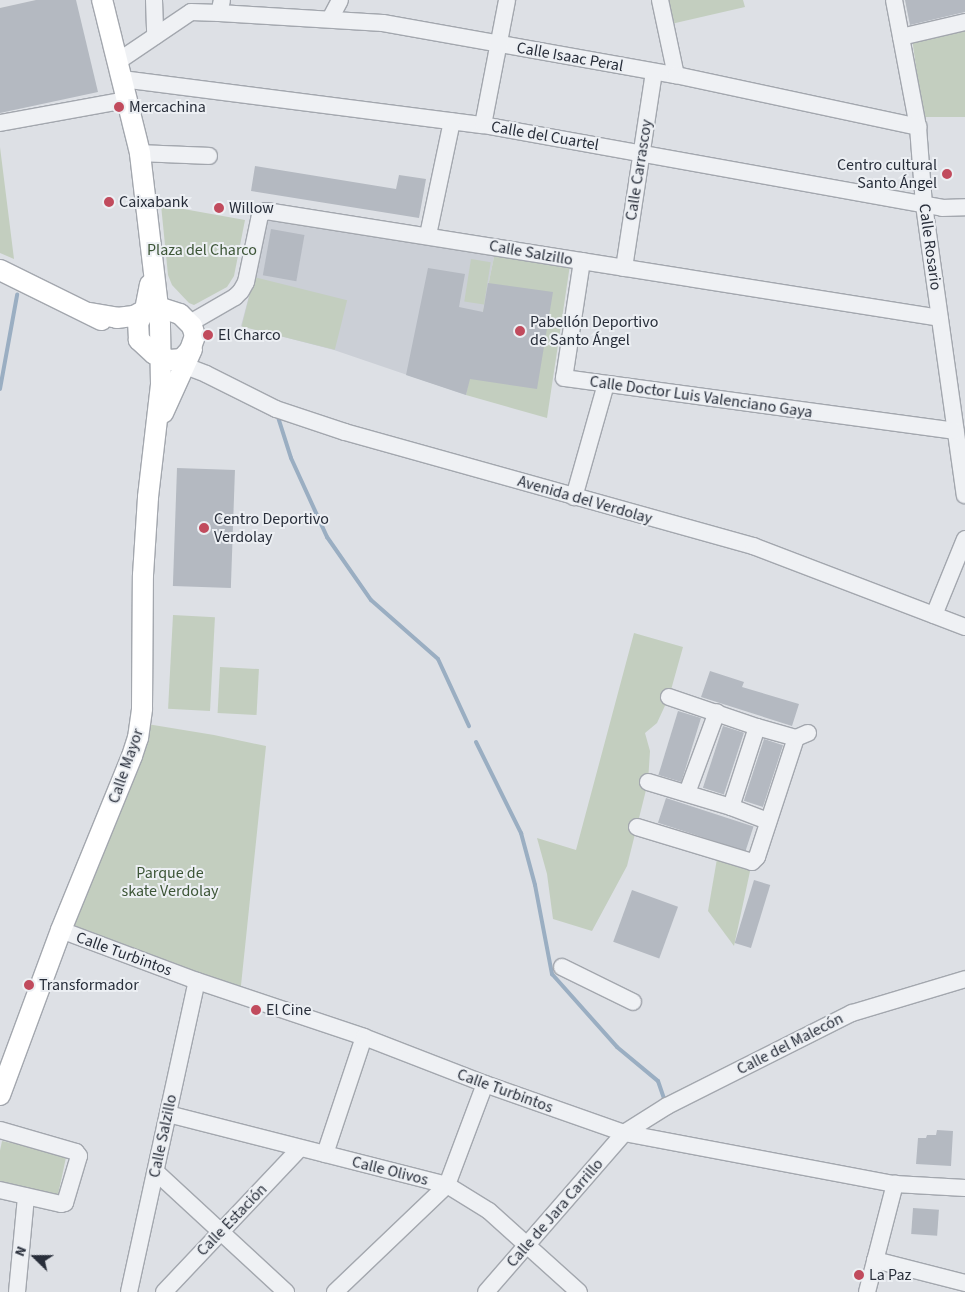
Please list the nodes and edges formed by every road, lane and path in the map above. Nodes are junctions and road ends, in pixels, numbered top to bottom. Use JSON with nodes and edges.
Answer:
{"nodes":[{"id":1,"x":102,"y":0,"type":"edge"},
{"id":2,"x":154,"y":0,"type":"edge"},
{"id":3,"x":340,"y":0,"type":"edge"},
{"id":4,"x":507,"y":0,"type":"edge"},
{"id":5,"x":660,"y":0,"type":"edge"},
{"id":6,"x":894,"y":0,"type":"edge"},
{"id":7,"x":220,"y":7,"type":"edge"},
{"id":8,"x":330,"y":19,"type":"junction"},
{"id":9,"x":965,"y":22,"type":"edge"},
{"id":10,"x":155,"y":36,"type":"junction"},
{"id":11,"x":901,"y":37,"type":"junction"},
{"id":12,"x":499,"y":44,"type":"junction"},
{"id":13,"x":120,"y":71,"type":"junction"},
{"id":14,"x":654,"y":73,"type":"junction"},
{"id":15,"x":676,"y":75,"type":"junction"},
{"id":16,"x":127,"y":100,"type":"junction"},
{"id":17,"x":452,"y":121,"type":"junction"},
{"id":18,"x":0,"y":123,"type":"edge"},
{"id":19,"x":483,"y":126,"type":"junction"},
{"id":20,"x":918,"y":127,"type":"junction"},
{"id":21,"x":140,"y":153,"type":"junction"},
{"id":22,"x":642,"y":153,"type":"junction"},
{"id":23,"x":209,"y":156,"type":"dead end"},
{"id":24,"x":924,"y":205,"type":"junction"},
{"id":25,"x":965,"y":207,"type":"edge"},
{"id":26,"x":428,"y":235,"type":"junction"},
{"id":27,"x":582,"y":261,"type":"junction"},
{"id":28,"x":624,"y":268,"type":"junction"},
{"id":29,"x":0,"y":270,"type":"edge"},
{"id":30,"x":152,"y":309,"type":"junction"},
{"id":31,"x":90,"y":313,"type":"junction"},
{"id":32,"x":940,"y":318,"type":"junction"},
{"id":33,"x":190,"y":323,"type":"junction"},
{"id":34,"x":141,"y":344,"type":"junction"},
{"id":35,"x":180,"y":356,"type":"junction"},
{"id":36,"x":606,"y":384,"type":"junction"},
{"id":37,"x":959,"y":412,"type":"edge"},
{"id":38,"x":955,"y":431,"type":"junction"},
{"id":39,"x":965,"y":496,"type":"edge"},
{"id":40,"x":574,"y":497,"type":"junction"},
{"id":41,"x":965,"y":539,"type":"edge"},
{"id":42,"x":934,"y":615,"type":"junction"},
{"id":43,"x":965,"y":627,"type":"edge"},
{"id":44,"x":669,"y":697,"type":"dead end"},
{"id":45,"x":716,"y":712,"type":"junction"},
{"id":46,"x":757,"y":727,"type":"junction"},
{"id":47,"x":648,"y":782,"type":"dead end"},
{"id":48,"x":687,"y":794,"type":"junction"},
{"id":49,"x":731,"y":807,"type":"junction"},
{"id":50,"x":768,"y":821,"type":"junction"},
{"id":51,"x":638,"y":827,"type":"dead end"},
{"id":52,"x":61,"y":930,"type":"junction"},
{"id":53,"x":562,"y":967,"type":"dead end"},
{"id":54,"x":965,"y":979,"type":"edge"},
{"id":55,"x":197,"y":981,"type":"junction"},
{"id":56,"x":633,"y":1002,"type":"dead end"},
{"id":57,"x":364,"y":1037,"type":"junction"},
{"id":58,"x":485,"y":1084,"type":"junction"},
{"id":59,"x":0,"y":1094,"type":"edge"},
{"id":60,"x":168,"y":1114,"type":"junction"},
{"id":61,"x":0,"y":1130,"type":"edge"},
{"id":62,"x":624,"y":1133,"type":"junction"},
{"id":63,"x":300,"y":1148,"type":"junction"},
{"id":64,"x":324,"y":1154,"type":"junction"},
{"id":65,"x":156,"y":1172,"type":"junction"},
{"id":66,"x":895,"y":1184,"type":"junction"},
{"id":67,"x":447,"y":1185,"type":"junction"},
{"id":68,"x":965,"y":1188,"type":"edge"},
{"id":69,"x":0,"y":1190,"type":"edge"},
{"id":70,"x":26,"y":1196,"type":"junction"},
{"id":71,"x":221,"y":1230,"type":"junction"},
{"id":72,"x":527,"y":1246,"type":"junction"},
{"id":73,"x":875,"y":1260,"type":"junction"},
{"id":74,"x":965,"y":1283,"type":"edge"},
{"id":75,"x":17,"y":1292,"type":"edge"},
{"id":76,"x":129,"y":1292,"type":"edge"},
{"id":77,"x":164,"y":1292,"type":"edge"},
{"id":78,"x":286,"y":1292,"type":"edge"},
{"id":79,"x":335,"y":1292,"type":"edge"},
{"id":80,"x":486,"y":1292,"type":"edge"},
{"id":81,"x":579,"y":1292,"type":"edge"},
{"id":82,"x":867,"y":1292,"type":"edge"}],
"edges":[{"from":1,"to":13,"type":"main road"},
{"from":2,"to":10,"type":"street"},
{"from":3,"to":8,"type":"street"},
{"from":4,"to":12,"type":"street"},
{"from":5,"to":15,"type":"street"},
{"from":6,"to":11,"type":"street","name":"Calle Rosario"},
{"from":7,"to":8,"type":"street","name":"Calle Isaac Peral"},
{"from":7,"to":10,"type":"street","name":"Calle Isaac Peral"},
{"from":8,"to":12,"type":"street","name":"Calle Isaac Peral"},
{"from":9,"to":11,"type":"street"},
{"from":10,"to":13,"type":"street","name":"Calle Isaac Peral"},
{"from":11,"to":20,"type":"street","name":"Calle Rosario"},
{"from":12,"to":14,"type":"street","name":"Calle Isaac Peral"},
{"from":12,"to":19,"type":"street"},
{"from":13,"to":16,"type":"main road"},
{"from":13,"to":17,"type":"street","name":"Calle del Cuartel"},
{"from":14,"to":15,"type":"street","name":"Calle Isaac Peral"},
{"from":14,"to":22,"type":"street","name":"Calle Carrascoy"},
{"from":15,"to":20,"type":"street","name":"Calle Isaac Peral"},
{"from":16,"to":18,"type":"street"},
{"from":16,"to":21,"type":"main road"},
{"from":17,"to":19,"type":"street","name":"Calle del Cuartel"},
{"from":17,"to":26,"type":"street"},
{"from":19,"to":22,"type":"street","name":"Calle del Cuartel"},
{"from":20,"to":24,"type":"street","name":"Calle Rosario"},
{"from":21,"to":23,"type":"street"},
{"from":21,"to":30,"type":"main road"},
{"from":22,"to":24,"type":"street","name":"Calle del Cuartel"},
{"from":22,"to":28,"type":"street","name":"Calle Carrascoy"},
{"from":24,"to":25,"type":"street","name":"Calle del Cuartel"},
{"from":24,"to":32,"type":"street","name":"Calle Rosario"},
{"from":26,"to":27,"type":"street","name":"Calle Salzillo"},
{"from":26,"to":33,"type":"street","name":"Calle Salzillo"},
{"from":27,"to":28,"type":"street","name":"Calle Salzillo"},
{"from":27,"to":36,"type":"street","name":"Calle Doctor Luis Valenciano Gaya"},
{"from":28,"to":32,"type":"street","name":"Calle Salzillo"},
{"from":29,"to":31,"type":"main road"},
{"from":30,"to":31,"type":"main road"},
{"from":30,"to":33,"type":"main road"},
{"from":30,"to":34,"type":"main road"},
{"from":30,"to":35,"type":"main road"},
{"from":31,"to":34,"type":"main road"},
{"from":32,"to":37,"type":"street","name":"Calle Rosario"},
{"from":33,"to":35,"type":"main road"},
{"from":34,"to":35,"type":"main road"},
{"from":35,"to":40,"type":"street","name":"Avenida del Verdolay"},
{"from":35,"to":52,"type":"main road","name":"Calle Mayor"},
{"from":36,"to":38,"type":"street","name":"Calle Doctor Luis Valenciano Gaya"},
{"from":36,"to":40,"type":"street"},
{"from":37,"to":38,"type":"street","name":"Calle Rosario"},
{"from":38,"to":39,"type":"street","name":"Calle Rosario"},
{"from":40,"to":42,"type":"street","name":"Avenida del Verdolay"},
{"from":41,"to":42,"type":"street"},
{"from":42,"to":43,"type":"street","name":"Avenida del Verdolay"},
{"from":44,"to":45,"type":"street"},
{"from":45,"to":46,"type":"street"},
{"from":45,"to":48,"type":"street"},
{"from":46,"to":49,"type":"street"},
{"from":46,"to":50,"type":"street"},
{"from":47,"to":48,"type":"street"},
{"from":48,"to":49,"type":"street"},
{"from":49,"to":50,"type":"street"},
{"from":50,"to":51,"type":"street"},
{"from":52,"to":55,"type":"street","name":"Calle Turbintos"},
{"from":52,"to":59,"type":"main road","name":"Calle Mayor"},
{"from":53,"to":56,"type":"street"},
{"from":54,"to":62,"type":"street","name":"Calle del Malecón"},
{"from":55,"to":57,"type":"street","name":"Calle Turbintos"},
{"from":55,"to":60,"type":"street","name":"Calle Salzillo"},
{"from":57,"to":58,"type":"street","name":"Calle Turbintos"},
{"from":57,"to":64,"type":"street"},
{"from":58,"to":62,"type":"street","name":"Calle Turbintos"},
{"from":58,"to":67,"type":"street"},
{"from":60,"to":63,"type":"street","name":"Calle Olivos"},
{"from":60,"to":65,"type":"street","name":"Calle Salzillo"},
{"from":61,"to":70,"type":"street"},
{"from":62,"to":66,"type":"street","name":"Calle Turbintos"},
{"from":62,"to":72,"type":"street","name":"Calle de Jara Carrillo"},
{"from":63,"to":64,"type":"street","name":"Calle Olivos"},
{"from":63,"to":71,"type":"street","name":"Calle Estación"},
{"from":64,"to":67,"type":"street","name":"Calle Olivos"},
{"from":65,"to":71,"type":"street"},
{"from":65,"to":76,"type":"street","name":"Calle Salzillo"},
{"from":66,"to":68,"type":"street","name":"Calle Turbintos"},
{"from":66,"to":73,"type":"street"},
{"from":67,"to":72,"type":"street","name":"Calle Olivos"},
{"from":67,"to":79,"type":"street"},
{"from":69,"to":70,"type":"street"},
{"from":70,"to":75,"type":"street"},
{"from":71,"to":77,"type":"street","name":"Calle Estación"},
{"from":71,"to":78,"type":"street"},
{"from":72,"to":80,"type":"street","name":"Calle de Jara Carrillo"},
{"from":72,"to":81,"type":"street","name":"Calle Olivos"},
{"from":73,"to":74,"type":"street"},
{"from":73,"to":82,"type":"street"}]}
